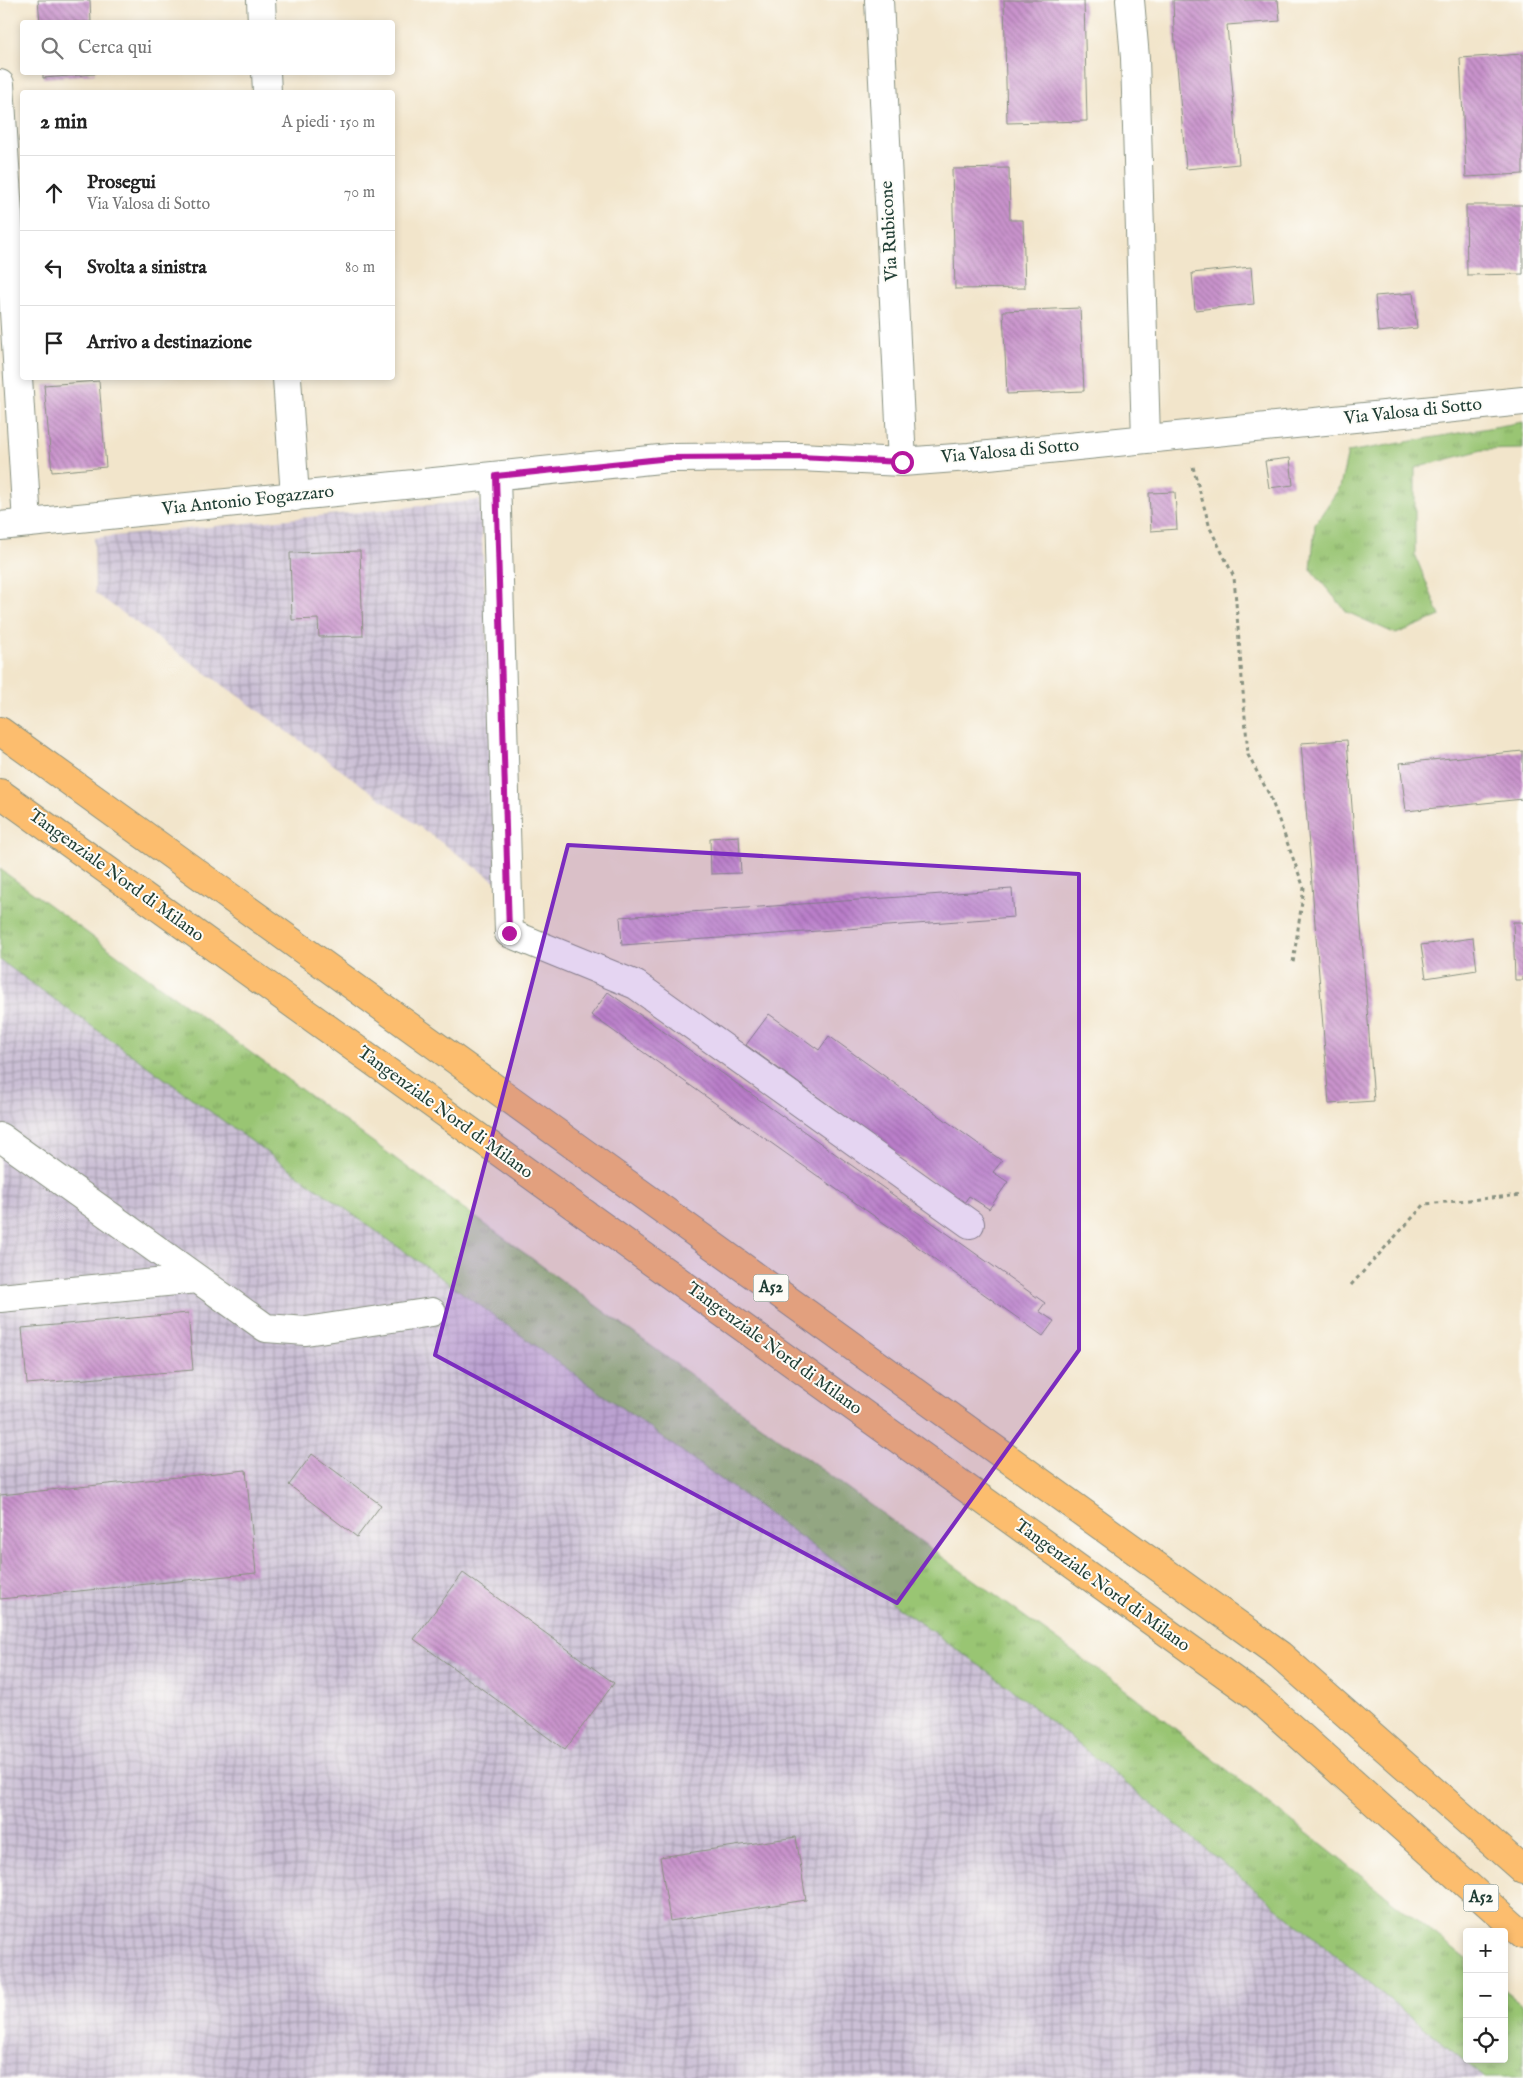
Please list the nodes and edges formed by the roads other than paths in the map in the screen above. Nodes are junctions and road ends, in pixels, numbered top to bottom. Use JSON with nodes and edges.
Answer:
{"nodes":[{"id":1,"x":261,"y":0,"type":"edge"},
{"id":2,"x":879,"y":0,"type":"edge"},
{"id":3,"x":1130,"y":0,"type":"edge"},
{"id":4,"x":262,"y":20,"type":"edge"},
{"id":5,"x":266,"y":75,"type":"edge"},
{"id":6,"x":0,"y":84,"type":"edge"},
{"id":7,"x":267,"y":90,"type":"edge"},
{"id":8,"x":287,"y":380,"type":"edge"},
{"id":9,"x":1523,"y":401,"type":"edge"},
{"id":10,"x":1146,"y":439,"type":"junction"},
{"id":11,"x":902,"y":462,"type":"junction"},
{"id":12,"x":496,"y":476,"type":"junction"},
{"id":13,"x":295,"y":496,"type":"junction"},
{"id":14,"x":27,"y":523,"type":"junction"},
{"id":15,"x":0,"y":526,"type":"edge"},
{"id":16,"x":0,"y":731,"type":"edge"},
{"id":17,"x":0,"y":793,"type":"edge"},
{"id":18,"x":0,"y":1137,"type":"edge"},
{"id":19,"x":970,"y":1224,"type":"dead end"},
{"id":20,"x":197,"y":1279,"type":"junction"},
{"id":21,"x":0,"y":1298,"type":"edge"},
{"id":22,"x":432,"y":1312,"type":"dead end"},
{"id":23,"x":1523,"y":1870,"type":"edge"},
{"id":24,"x":1523,"y":1935,"type":"edge"}],
"edges":[{"from":1,"to":4,"type":"street"},
{"from":2,"to":11,"type":"street","name":"Via Rubicone"},
{"from":3,"to":10,"type":"street"},
{"from":5,"to":7,"type":"street"},
{"from":6,"to":14,"type":"street"},
{"from":8,"to":13,"type":"street"},
{"from":9,"to":10,"type":"street","name":"Via Valosa di Sotto"},
{"from":10,"to":11,"type":"street","name":"Via Valosa di Sotto"},
{"from":11,"to":12,"type":"street","name":"Via Valosa di Sotto"},
{"from":12,"to":13,"type":"street","name":"Via Antonio Fogazzaro"},
{"from":12,"to":19,"type":"street"},
{"from":13,"to":14,"type":"street","name":"Via Antonio Fogazzaro"},
{"from":14,"to":15,"type":"street","name":"Via Antonio Fogazzaro"},
{"from":16,"to":23,"type":"highway","number":"A52"},
{"from":17,"to":24,"type":"highway","name":"Tangenziale Nord di Milano","number":"A52"},
{"from":18,"to":20,"type":"street"},
{"from":20,"to":21,"type":"street"},
{"from":20,"to":22,"type":"street"}]}
